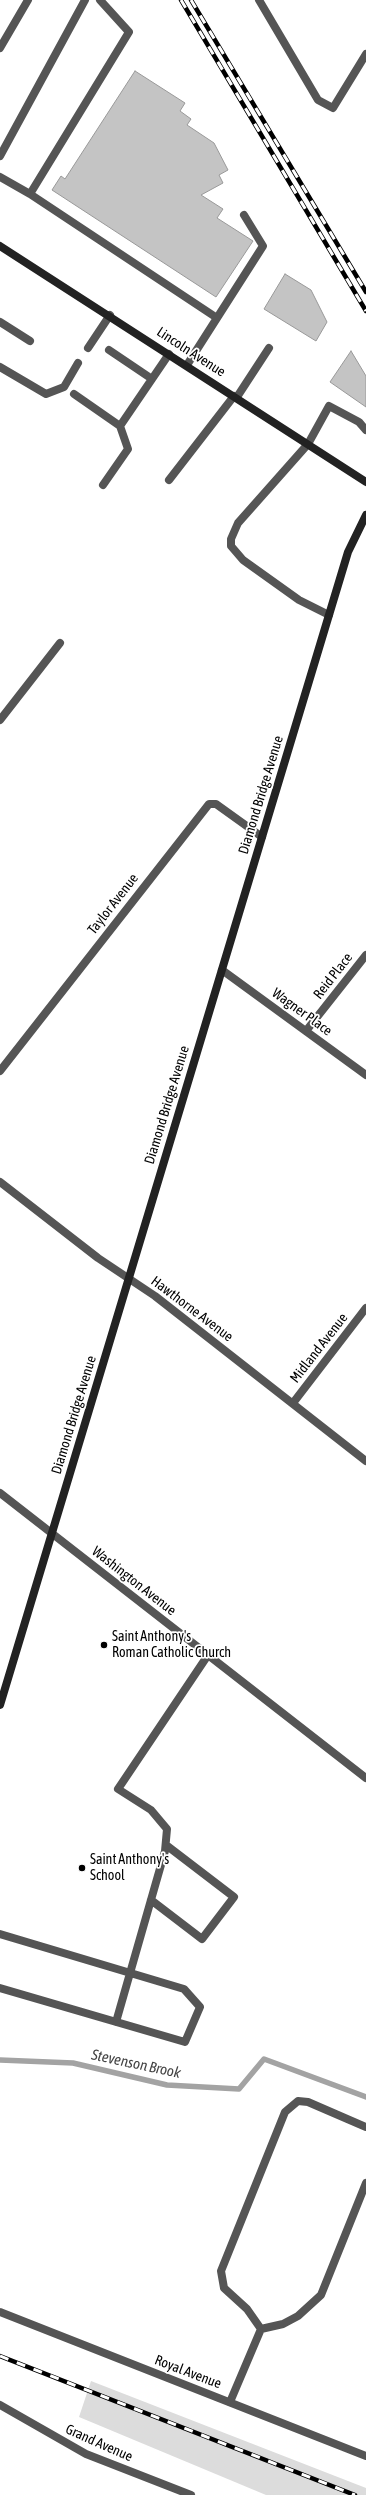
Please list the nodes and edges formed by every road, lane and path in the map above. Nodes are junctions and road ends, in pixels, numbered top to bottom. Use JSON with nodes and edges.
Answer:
{"nodes":[{"id":1,"x":28,"y":0,"type":"edge"},
{"id":2,"x":85,"y":0,"type":"edge"},
{"id":3,"x":100,"y":0,"type":"edge"},
{"id":4,"x":259,"y":0,"type":"edge"},
{"id":5,"x":0,"y":48,"type":"edge"},
{"id":6,"x":366,"y":54,"type":"edge"},
{"id":7,"x":0,"y":156,"type":"edge"},
{"id":8,"x":0,"y":177,"type":"edge"},
{"id":9,"x":30,"y":194,"type":"junction"},
{"id":10,"x":244,"y":215,"type":"dead end"},
{"id":11,"x":0,"y":246,"type":"edge"},
{"id":12,"x":110,"y":316,"type":"junction"},
{"id":13,"x":218,"y":318,"type":"junction"},
{"id":14,"x":0,"y":322,"type":"edge"},
{"id":15,"x":30,"y":341,"type":"dead end"},
{"id":16,"x":88,"y":348,"type":"dead end"},
{"id":17,"x":269,"y":348,"type":"dead end"},
{"id":18,"x":109,"y":350,"type":"dead end"},
{"id":19,"x":169,"y":354,"type":"junction"},
{"id":20,"x":78,"y":363,"type":"dead end"},
{"id":21,"x":187,"y":365,"type":"junction"},
{"id":22,"x":0,"y":367,"type":"edge"},
{"id":23,"x":152,"y":379,"type":"junction"},
{"id":24,"x":74,"y":394,"type":"dead end"},
{"id":25,"x":235,"y":396,"type":"junction"},
{"id":26,"x":120,"y":426,"type":"junction"},
{"id":27,"x":366,"y":430,"type":"edge"},
{"id":28,"x":308,"y":444,"type":"junction"},
{"id":29,"x":169,"y":480,"type":"dead end"},
{"id":30,"x":366,"y":482,"type":"edge"},
{"id":31,"x":103,"y":485,"type":"dead end"},
{"id":32,"x":366,"y":515,"type":"edge"},
{"id":33,"x":329,"y":615,"type":"junction"},
{"id":34,"x":60,"y":643,"type":"dead end"},
{"id":35,"x":0,"y":720,"type":"edge"},
{"id":36,"x":262,"y":837,"type":"junction"},
{"id":37,"x":366,"y":955,"type":"edge"},
{"id":38,"x":222,"y":970,"type":"junction"},
{"id":39,"x":306,"y":1031,"type":"junction"},
{"id":40,"x":0,"y":1070,"type":"edge"},
{"id":41,"x":366,"y":1075,"type":"edge"},
{"id":42,"x":0,"y":1182,"type":"edge"},
{"id":43,"x":129,"y":1278,"type":"junction"},
{"id":44,"x":366,"y":1308,"type":"edge"},
{"id":45,"x":293,"y":1403,"type":"junction"},
{"id":46,"x":366,"y":1461,"type":"edge"},
{"id":47,"x":0,"y":1493,"type":"edge"},
{"id":48,"x":52,"y":1533,"type":"junction"},
{"id":49,"x":208,"y":1655,"type":"junction"},
{"id":50,"x":0,"y":1705,"type":"edge"},
{"id":51,"x":366,"y":1778,"type":"edge"},
{"id":52,"x":166,"y":1845,"type":"junction"},
{"id":53,"x":151,"y":1900,"type":"junction"},
{"id":54,"x":0,"y":1934,"type":"edge"},
{"id":55,"x":130,"y":1973,"type":"junction"},
{"id":56,"x":0,"y":1988,"type":"edge"},
{"id":57,"x":116,"y":2022,"type":"junction"},
{"id":58,"x":366,"y":2127,"type":"edge"},
{"id":59,"x":366,"y":2182,"type":"edge"},
{"id":60,"x":0,"y":2312,"type":"edge"},
{"id":61,"x":260,"y":2329,"type":"junction"},
{"id":62,"x":230,"y":2402,"type":"junction"},
{"id":63,"x":0,"y":2405,"type":"edge"},
{"id":64,"x":366,"y":2456,"type":"edge"},
{"id":65,"x":191,"y":2495,"type":"edge"}],
"edges":[{"from":1,"to":5,"type":"street"},
{"from":2,"to":7,"type":"street"},
{"from":3,"to":9,"type":"street"},
{"from":4,"to":6,"type":"street"},
{"from":8,"to":9,"type":"street"},
{"from":9,"to":13,"type":"street"},
{"from":10,"to":13,"type":"street"},
{"from":11,"to":12,"type":"street","name":"Lincoln Avenue"},
{"from":12,"to":16,"type":"street"},
{"from":12,"to":19,"type":"street","name":"Lincoln Avenue"},
{"from":13,"to":21,"type":"street"},
{"from":14,"to":15,"type":"street"},
{"from":17,"to":25,"type":"street"},
{"from":18,"to":23,"type":"street"},
{"from":19,"to":21,"type":"street","name":"Lincoln Avenue"},
{"from":19,"to":23,"type":"street"},
{"from":20,"to":22,"type":"street"},
{"from":21,"to":25,"type":"street","name":"Lincoln Avenue"},
{"from":23,"to":26,"type":"street"},
{"from":24,"to":26,"type":"street"},
{"from":25,"to":28,"type":"street","name":"Lincoln Avenue"},
{"from":25,"to":29,"type":"street"},
{"from":26,"to":31,"type":"street"},
{"from":27,"to":28,"type":"street"},
{"from":28,"to":30,"type":"street","name":"Lincoln Avenue"},
{"from":28,"to":33,"type":"street"},
{"from":32,"to":33,"type":"street","name":"Diamond Bridge Avenue"},
{"from":33,"to":36,"type":"street","name":"Diamond Bridge Avenue"},
{"from":34,"to":35,"type":"street"},
{"from":36,"to":38,"type":"street","name":"Diamond Bridge Avenue"},
{"from":36,"to":40,"type":"street","name":"Taylor Avenue"},
{"from":37,"to":39,"type":"street","name":"Reid Place"},
{"from":38,"to":39,"type":"street","name":"Wagner Place"},
{"from":38,"to":43,"type":"street","name":"Diamond Bridge Avenue"},
{"from":39,"to":41,"type":"street","name":"Wagner Place"},
{"from":42,"to":43,"type":"street","name":"Hawthorne Avenue"},
{"from":43,"to":45,"type":"street","name":"Hawthorne Avenue"},
{"from":43,"to":48,"type":"street","name":"Diamond Bridge Avenue"},
{"from":44,"to":45,"type":"street","name":"Midland Avenue"},
{"from":45,"to":46,"type":"street","name":"Hawthorne Avenue"},
{"from":47,"to":48,"type":"street","name":"Washington Avenue"},
{"from":48,"to":49,"type":"street","name":"Washington Avenue"},
{"from":48,"to":50,"type":"street","name":"Diamond Bridge Avenue"},
{"from":49,"to":51,"type":"street","name":"Washington Avenue"},
{"from":49,"to":52,"type":"street"},
{"from":52,"to":53,"type":"street"},
{"from":52,"to":53,"type":"street"},
{"from":53,"to":55,"type":"street"},
{"from":54,"to":55,"type":"street"},
{"from":55,"to":57,"type":"street"},
{"from":55,"to":57,"type":"street"},
{"from":56,"to":57,"type":"street"},
{"from":58,"to":61,"type":"street"},
{"from":59,"to":61,"type":"street"},
{"from":60,"to":62,"type":"street","name":"Royal Avenue"},
{"from":61,"to":62,"type":"street"},
{"from":62,"to":64,"type":"street","name":"Royal Avenue"},
{"from":63,"to":65,"type":"street","name":"Grand Avenue"}]}
